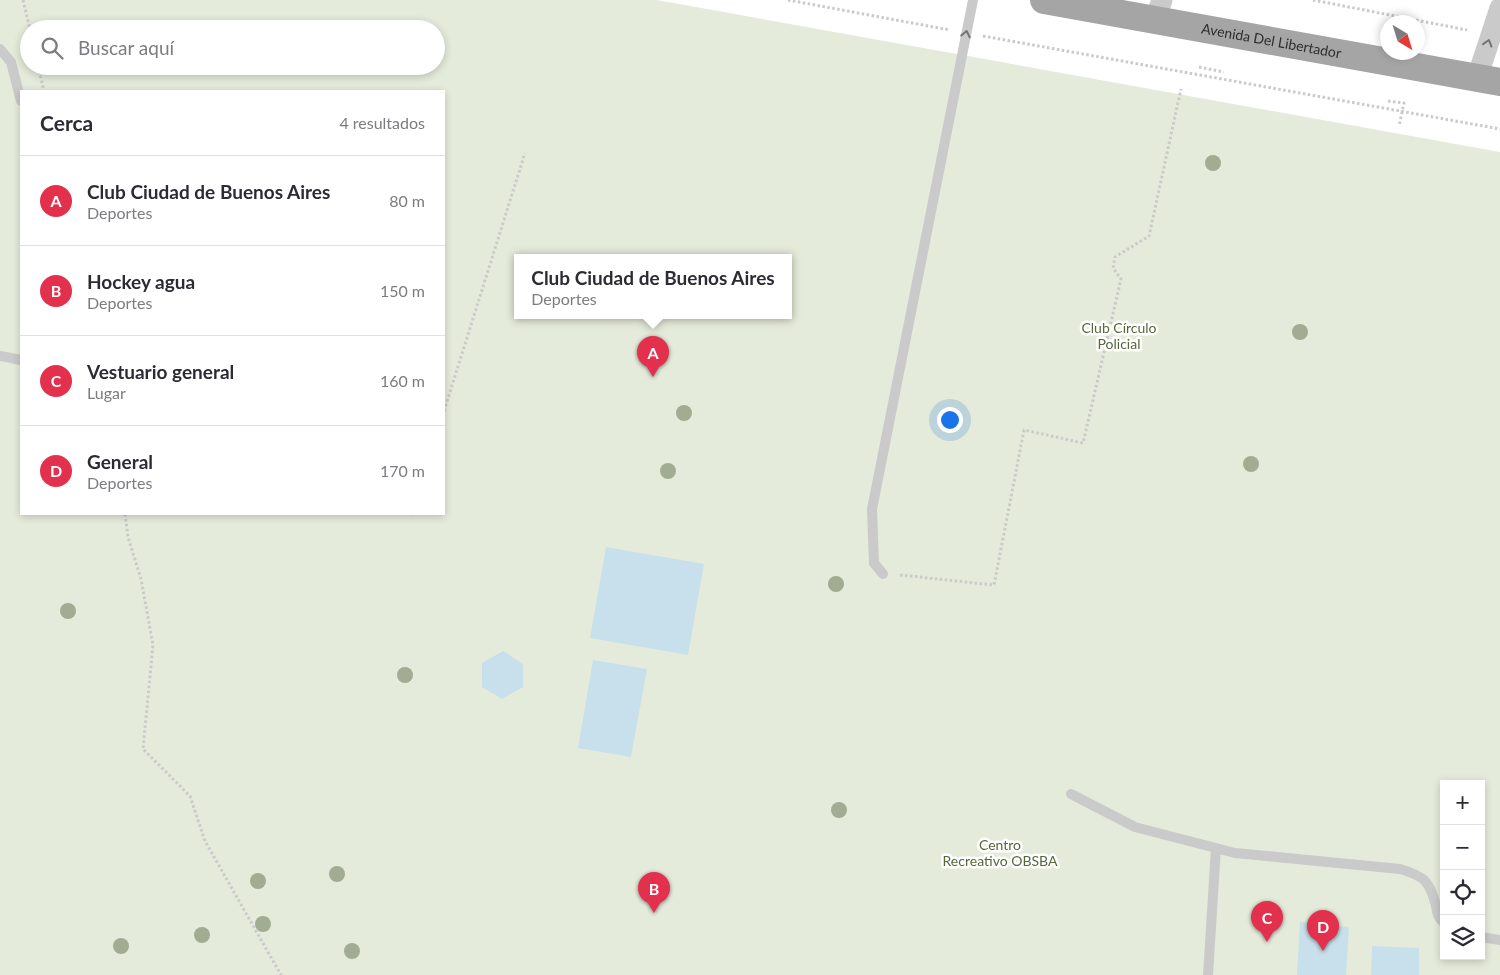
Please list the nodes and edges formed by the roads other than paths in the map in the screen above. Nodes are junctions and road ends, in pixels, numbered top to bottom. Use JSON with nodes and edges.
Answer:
{"nodes":[{"id":1,"x":973,"y":0,"type":"edge"},
{"id":2,"x":1044,"y":0,"type":"edge"},
{"id":3,"x":1500,"y":8,"type":"edge"},
{"id":4,"x":1159,"y":10,"type":"edge"},
{"id":5,"x":0,"y":49,"type":"edge"},
{"id":6,"x":1489,"y":80,"type":"edge"},
{"id":7,"x":20,"y":97,"type":"edge"},
{"id":8,"x":0,"y":356,"type":"edge"},
{"id":9,"x":20,"y":360,"type":"edge"},
{"id":10,"x":883,"y":574,"type":"road end"},
{"id":11,"x":1071,"y":794,"type":"dead end"},
{"id":12,"x":1216,"y":848,"type":"junction"},
{"id":13,"x":1440,"y":920,"type":"edge"},
{"id":14,"x":1485,"y":938,"type":"edge"},
{"id":15,"x":1500,"y":940,"type":"edge"},
{"id":16,"x":1208,"y":975,"type":"edge"}],
"edges":[{"from":10,"to":1,"type":"lane","one_way":true},
{"from":2,"to":4,"type":"main road","name":"Avenida Del Libertador"},
{"from":6,"to":3,"type":"street","one_way":true},
{"from":4,"to":6,"type":"main road","name":"Avenida Del Libertador"},
{"from":5,"to":7,"type":"lane"},
{"from":8,"to":9,"type":"lane"},
{"from":11,"to":12,"type":"lane"},
{"from":12,"to":13,"type":"lane"},
{"from":12,"to":16,"type":"lane"},
{"from":14,"to":15,"type":"lane"}]}
